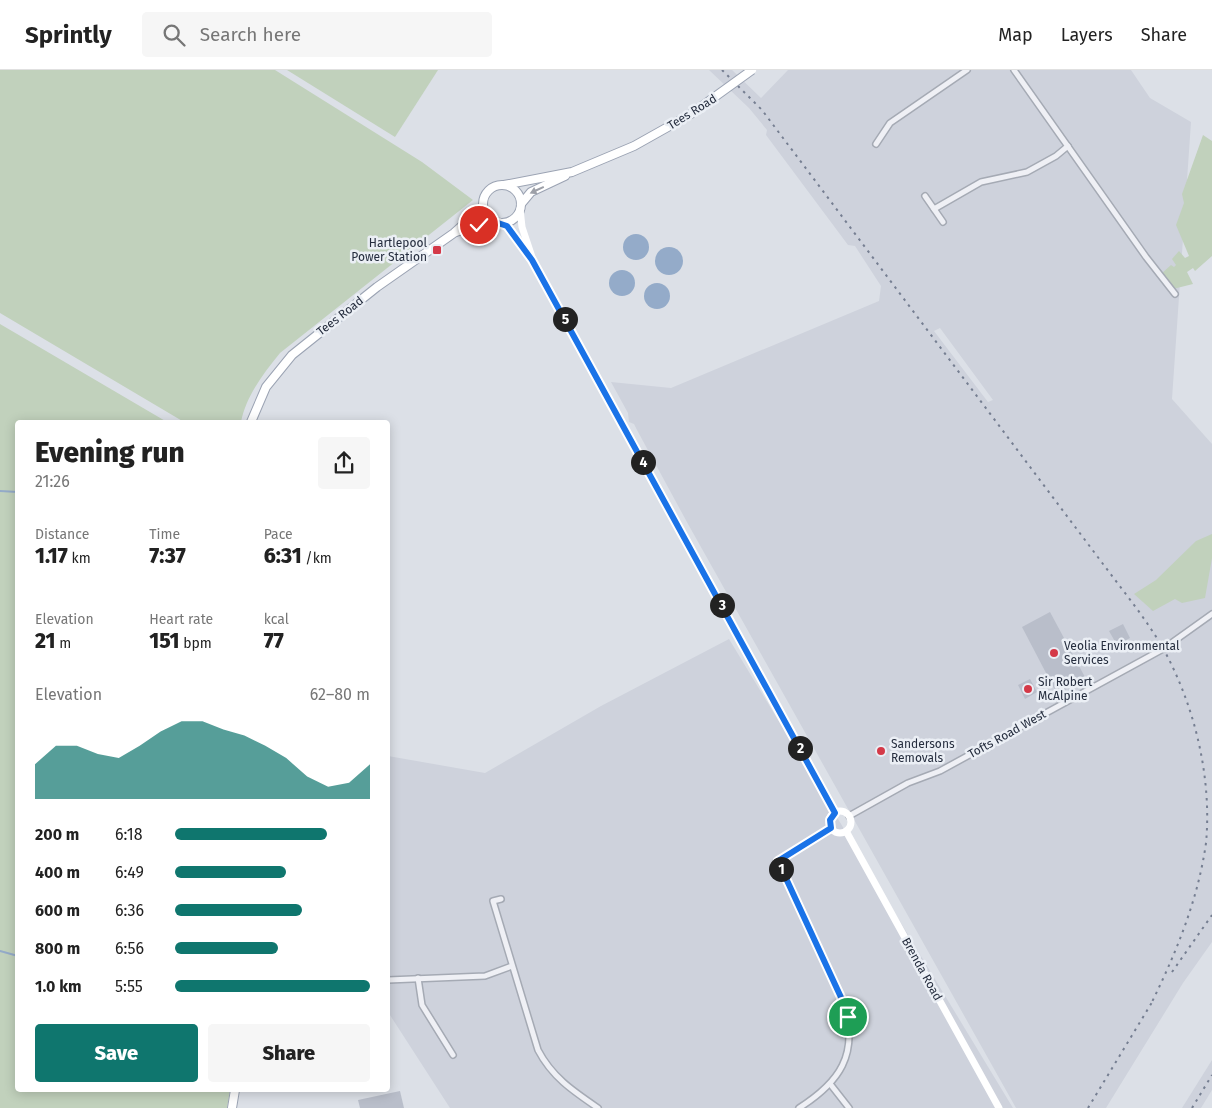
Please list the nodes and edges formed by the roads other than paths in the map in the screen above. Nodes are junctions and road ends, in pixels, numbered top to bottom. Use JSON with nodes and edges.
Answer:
{"nodes":[{"id":1,"x":752,"y":70,"type":"edge"},
{"id":2,"x":966,"y":70,"type":"edge"},
{"id":3,"x":1014,"y":70,"type":"edge"},
{"id":4,"x":876,"y":144,"type":"dead end"},
{"id":5,"x":1068,"y":146,"type":"junction"},
{"id":6,"x":572,"y":172,"type":"junction"},
{"id":7,"x":504,"y":185,"type":"junction"},
{"id":8,"x":925,"y":196,"type":"dead end"},
{"id":9,"x":520,"y":206,"type":"junction"},
{"id":10,"x":483,"y":207,"type":"junction"},
{"id":11,"x":934,"y":209,"type":"junction"},
{"id":12,"x":943,"y":222,"type":"dead end"},
{"id":13,"x":500,"y":223,"type":"junction"},
{"id":14,"x":454,"y":233,"type":"junction"},
{"id":15,"x":532,"y":260,"type":"junction"},
{"id":16,"x":1175,"y":294,"type":"dead end"},
{"id":17,"x":252,"y":420,"type":"edge"},
{"id":18,"x":1212,"y":614,"type":"edge"},
{"id":19,"x":835,"y":813,"type":"junction"},
{"id":20,"x":850,"y":816,"type":"junction"},
{"id":21,"x":831,"y":828,"type":"junction"},
{"id":22,"x":846,"y":831,"type":"junction"},
{"id":23,"x":501,"y":899,"type":"dead end"},
{"id":24,"x":512,"y":966,"type":"junction"},
{"id":25,"x":418,"y":978,"type":"junction"},
{"id":26,"x":390,"y":980,"type":"edge"},
{"id":27,"x":453,"y":1055,"type":"dead end"},
{"id":28,"x":831,"y":1085,"type":"junction"},
{"id":29,"x":235,"y":1092,"type":"edge"},
{"id":30,"x":232,"y":1108,"type":"edge"},
{"id":31,"x":598,"y":1108,"type":"edge"},
{"id":32,"x":800,"y":1108,"type":"edge"},
{"id":33,"x":849,"y":1108,"type":"edge"},
{"id":34,"x":999,"y":1108,"type":"edge"}],
"edges":[{"from":1,"to":6,"type":"main road","name":"Tees Road","bridge":true},
{"from":2,"to":4,"type":"street"},
{"from":3,"to":5,"type":"street"},
{"from":5,"to":11,"type":"street"},
{"from":5,"to":16,"type":"street"},
{"from":6,"to":7,"type":"main road","name":"Tees Road"},
{"from":6,"to":9,"type":"main road","name":"Tees Road","one_way":true},
{"from":7,"to":9,"type":"main road"},
{"from":7,"to":10,"type":"main road"},
{"from":8,"to":11,"type":"street"},
{"from":9,"to":13,"type":"main road"},
{"from":9,"to":15,"type":"main road"},
{"from":10,"to":13,"type":"main road"},
{"from":10,"to":14,"type":"main road","name":"Tees Road"},
{"from":11,"to":12,"type":"street"},
{"from":13,"to":14,"type":"main road","name":"Tees Road"},
{"from":13,"to":15,"type":"main road"},
{"from":14,"to":17,"type":"main road","name":"Tees Road"},
{"from":15,"to":19,"type":"main road"},
{"from":18,"to":20,"type":"street","name":"Tofts Road West"},
{"from":19,"to":20,"type":"main road"},
{"from":19,"to":21,"type":"main road"},
{"from":20,"to":22,"type":"main road"},
{"from":21,"to":22,"type":"main road"},
{"from":21,"to":28,"type":"street"},
{"from":22,"to":34,"type":"main road","name":"Brenda Road"},
{"from":23,"to":24,"type":"street"},
{"from":24,"to":25,"type":"street"},
{"from":24,"to":31,"type":"street"},
{"from":25,"to":26,"type":"street"},
{"from":25,"to":27,"type":"street"},
{"from":28,"to":32,"type":"street"},
{"from":28,"to":33,"type":"street"},
{"from":29,"to":30,"type":"main road"}]}
